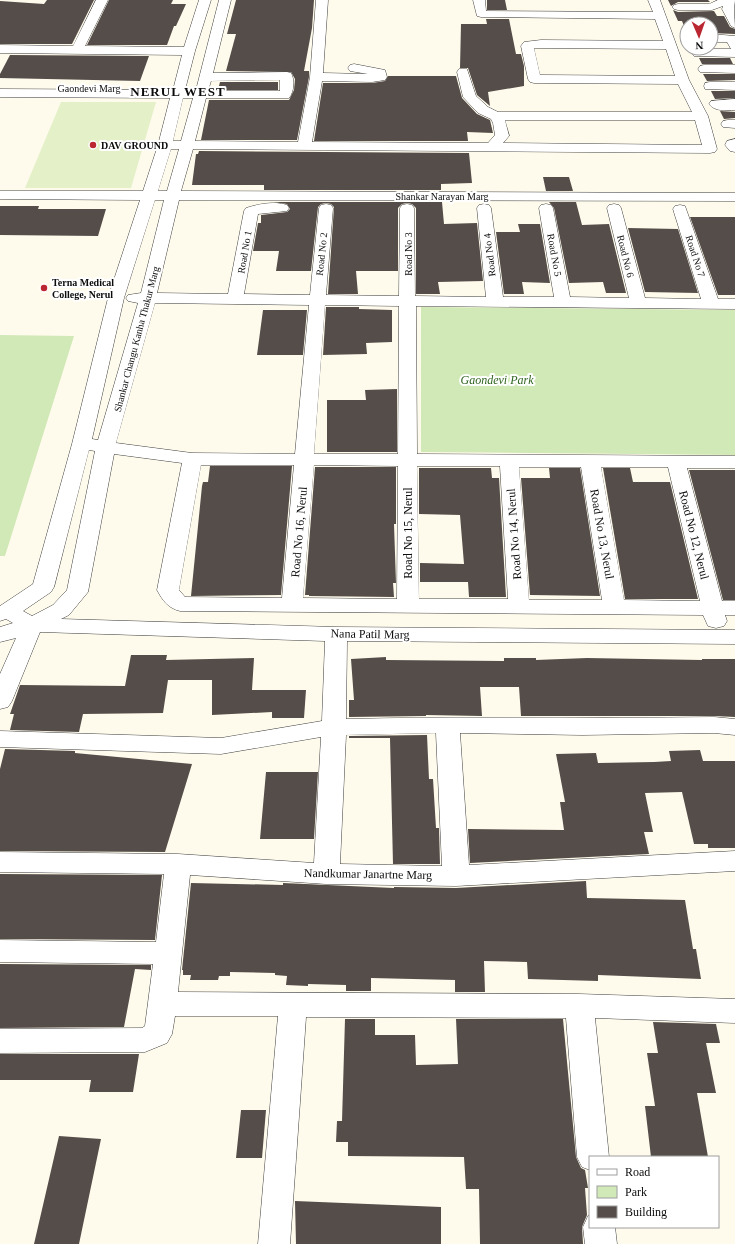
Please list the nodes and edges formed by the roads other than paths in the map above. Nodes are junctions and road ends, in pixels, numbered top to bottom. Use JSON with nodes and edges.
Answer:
{"nodes":[{"id":1,"x":102,"y":0,"type":"edge"},
{"id":2,"x":204,"y":0,"type":"edge"},
{"id":3,"x":225,"y":0,"type":"edge"},
{"id":4,"x":322,"y":0,"type":"edge"},
{"id":5,"x":479,"y":0,"type":"edge"},
{"id":6,"x":654,"y":0,"type":"edge"},
{"id":7,"x":730,"y":4,"type":"edge"},
{"id":8,"x":678,"y":7,"type":"dead end"},
{"id":9,"x":660,"y":16,"type":"junction"},
{"id":10,"x":735,"y":24,"type":"edge"},
{"id":11,"x":719,"y":39,"type":"edge"},
{"id":12,"x":670,"y":45,"type":"junction"},
{"id":13,"x":735,"y":46,"type":"edge"},
{"id":14,"x":0,"y":49,"type":"edge"},
{"id":15,"x":77,"y":50,"type":"junction"},
{"id":16,"x":719,"y":53,"type":"edge"},
{"id":17,"x":735,"y":53,"type":"edge"},
{"id":18,"x":188,"y":55,"type":"junction"},
{"id":19,"x":211,"y":58,"type":"junction"},
{"id":20,"x":354,"y":68,"type":"dead end"},
{"id":21,"x":704,"y":69,"type":"dead end"},
{"id":22,"x":735,"y":69,"type":"edge"},
{"id":23,"x":463,"y":72,"type":"dead end"},
{"id":24,"x":316,"y":77,"type":"junction"},
{"id":25,"x":683,"y":80,"type":"junction"},
{"id":26,"x":203,"y":86,"type":"junction"},
{"id":27,"x":710,"y":86,"type":"dead end"},
{"id":28,"x":735,"y":86,"type":"edge"},
{"id":29,"x":0,"y":87,"type":"edge"},
{"id":30,"x":179,"y":91,"type":"junction"},
{"id":31,"x":0,"y":93,"type":"edge"},
{"id":32,"x":735,"y":103,"type":"edge"},
{"id":33,"x":613,"y":106,"type":"dead end"},
{"id":34,"x":735,"y":106,"type":"edge"},
{"id":35,"x":666,"y":107,"type":"dead end"},
{"id":36,"x":496,"y":116,"type":"junction"},
{"id":37,"x":646,"y":116,"type":"junction"},
{"id":38,"x":701,"y":116,"type":"junction"},
{"id":39,"x":620,"y":126,"type":"dead end"},
{"id":40,"x":679,"y":128,"type":"dead end"},
{"id":41,"x":431,"y":136,"type":"dead end"},
{"id":42,"x":496,"y":143,"type":"junction"},
{"id":43,"x":735,"y":143,"type":"edge"},
{"id":44,"x":165,"y":145,"type":"junction"},
{"id":45,"x":187,"y":145,"type":"junction"},
{"id":46,"x":304,"y":146,"type":"junction"},
{"id":47,"x":735,"y":148,"type":"edge"},
{"id":48,"x":150,"y":194,"type":"junction"},
{"id":49,"x":0,"y":195,"type":"edge"},
{"id":50,"x":173,"y":195,"type":"junction"},
{"id":51,"x":735,"y":197,"type":"edge"},
{"id":52,"x":326,"y":208,"type":"junction"},
{"id":53,"x":408,"y":208,"type":"junction"},
{"id":54,"x":484,"y":208,"type":"junction"},
{"id":55,"x":546,"y":208,"type":"junction"},
{"id":56,"x":614,"y":208,"type":"junction"},
{"id":57,"x":680,"y":209,"type":"junction"},
{"id":58,"x":735,"y":209,"type":"edge"},
{"id":59,"x":116,"y":298,"type":"junction"},
{"id":60,"x":148,"y":298,"type":"junction"},
{"id":61,"x":235,"y":299,"type":"junction"},
{"id":62,"x":317,"y":300,"type":"junction"},
{"id":63,"x":408,"y":301,"type":"junction"},
{"id":64,"x":495,"y":302,"type":"junction"},
{"id":65,"x":563,"y":302,"type":"junction"},
{"id":66,"x":638,"y":303,"type":"junction"},
{"id":67,"x":711,"y":304,"type":"junction"},
{"id":68,"x":735,"y":304,"type":"edge"},
{"id":69,"x":81,"y":444,"type":"junction"},
{"id":70,"x":106,"y":446,"type":"junction"},
{"id":71,"x":192,"y":459,"type":"junction"},
{"id":72,"x":305,"y":460,"type":"junction"},
{"id":73,"x":408,"y":460,"type":"junction"},
{"id":74,"x":509,"y":461,"type":"junction"},
{"id":75,"x":590,"y":461,"type":"junction"},
{"id":76,"x":676,"y":462,"type":"junction"},
{"id":77,"x":735,"y":462,"type":"edge"},
{"id":78,"x":292,"y":605,"type":"junction"},
{"id":79,"x":408,"y":606,"type":"junction"},
{"id":80,"x":519,"y":607,"type":"junction"},
{"id":81,"x":614,"y":608,"type":"junction"},
{"id":82,"x":712,"y":608,"type":"junction"},
{"id":83,"x":735,"y":608,"type":"edge"},
{"id":84,"x":4,"y":613,"type":"edge"},
{"id":85,"x":32,"y":625,"type":"junction"},
{"id":86,"x":336,"y":634,"type":"junction"},
{"id":87,"x":0,"y":635,"type":"edge"},
{"id":88,"x":728,"y":638,"type":"edge"},
{"id":89,"x":0,"y":701,"type":"edge"},
{"id":90,"x":448,"y":725,"type":"junction"},
{"id":91,"x":334,"y":727,"type":"junction"},
{"id":92,"x":735,"y":727,"type":"edge"},
{"id":93,"x":0,"y":739,"type":"edge"},
{"id":94,"x":735,"y":861,"type":"edge"},
{"id":95,"x":0,"y":862,"type":"edge"},
{"id":96,"x":178,"y":864,"type":"junction"},
{"id":97,"x":326,"y":874,"type":"junction"},
{"id":98,"x":456,"y":876,"type":"junction"},
{"id":99,"x":0,"y":951,"type":"edge"},
{"id":100,"x":168,"y":953,"type":"junction"},
{"id":101,"x":162,"y":1004,"type":"junction"},
{"id":102,"x":293,"y":1004,"type":"junction"},
{"id":103,"x":579,"y":1006,"type":"junction"},
{"id":104,"x":735,"y":1011,"type":"edge"},
{"id":105,"x":0,"y":1041,"type":"edge"},
{"id":106,"x":593,"y":1156,"type":"edge"},
{"id":107,"x":599,"y":1228,"type":"edge"},
{"id":108,"x":274,"y":1244,"type":"edge"},
{"id":109,"x":601,"y":1244,"type":"edge"}],
"edges":[{"from":1,"to":15,"type":"street"},
{"from":2,"to":18,"type":"street"},
{"from":3,"to":19,"type":"street","name":"Shankar Changu Kanha Thakur Marg"},
{"from":4,"to":24,"type":"street"},
{"from":5,"to":9,"type":"street"},
{"from":6,"to":9,"type":"street"},
{"from":7,"to":8,"type":"street"},
{"from":7,"to":10,"type":"street"},
{"from":9,"to":12,"type":"street"},
{"from":11,"to":13,"type":"street"},
{"from":12,"to":25,"type":"street"},
{"from":12,"to":25,"type":"street"},
{"from":14,"to":15,"type":"street"},
{"from":15,"to":18,"type":"street"},
{"from":16,"to":17,"type":"street"},
{"from":18,"to":19,"type":"street"},
{"from":18,"to":30,"type":"street"},
{"from":19,"to":26,"type":"street","name":"Shankar Changu Kanha Thakur Marg"},
{"from":20,"to":24,"type":"street"},
{"from":21,"to":22,"type":"street"},
{"from":23,"to":36,"type":"street"},
{"from":24,"to":46,"type":"street"},
{"from":25,"to":38,"type":"street"},
{"from":26,"to":26,"type":"street"},
{"from":26,"to":30,"type":"street","name":"Gaondevi Marg"},
{"from":26,"to":45,"type":"street","name":"Shankar Changu Kanha Thakur Marg"},
{"from":27,"to":28,"type":"street"},
{"from":29,"to":30,"type":"street","name":"Gaondevi Marg"},
{"from":30,"to":31,"type":"street","name":"Gaondevi Marg"},
{"from":30,"to":44,"type":"street"},
{"from":32,"to":34,"type":"street"},
{"from":33,"to":37,"type":"street"},
{"from":35,"to":37,"type":"street"},
{"from":36,"to":37,"type":"street"},
{"from":36,"to":42,"type":"street"},
{"from":37,"to":38,"type":"street"},
{"from":37,"to":39,"type":"street"},
{"from":37,"to":40,"type":"street"},
{"from":38,"to":42,"type":"street"},
{"from":41,"to":42,"type":"street"},
{"from":42,"to":46,"type":"street"},
{"from":43,"to":47,"type":"street"},
{"from":44,"to":45,"type":"street"},
{"from":44,"to":48,"type":"street"},
{"from":45,"to":46,"type":"street"},
{"from":45,"to":50,"type":"street","name":"Shankar Changu Kanha Thakur Marg"},
{"from":48,"to":49,"type":"street","name":"Shankar Narayan Marg"},
{"from":48,"to":50,"type":"street","name":"Shankar Narayan Marg"},
{"from":48,"to":59,"type":"street"},
{"from":50,"to":51,"type":"street","name":"Shankar Narayan Marg"},
{"from":50,"to":60,"type":"street","name":"Shankar Changu Kanha Thakur Marg"},
{"from":52,"to":53,"type":"street"},
{"from":52,"to":61,"type":"street","name":"Road No 1"},
{"from":52,"to":62,"type":"street","name":"Road No 2"},
{"from":53,"to":54,"type":"street"},
{"from":53,"to":63,"type":"street","name":"Road No 3"},
{"from":54,"to":55,"type":"street"},
{"from":54,"to":64,"type":"street","name":"Road No 4"},
{"from":55,"to":56,"type":"street"},
{"from":55,"to":65,"type":"street","name":"Road No 5"},
{"from":56,"to":57,"type":"street"},
{"from":56,"to":66,"type":"street","name":"Road No 6"},
{"from":57,"to":58,"type":"street"},
{"from":57,"to":67,"type":"street","name":"Road No 7"},
{"from":59,"to":60,"type":"street"},
{"from":59,"to":69,"type":"street"},
{"from":60,"to":61,"type":"street"},
{"from":60,"to":70,"type":"street","name":"Shankar Changu Kanha Thakur Marg"},
{"from":61,"to":62,"type":"street"},
{"from":62,"to":63,"type":"street"},
{"from":62,"to":72,"type":"street","name":"Road No 2"},
{"from":63,"to":64,"type":"street"},
{"from":63,"to":73,"type":"street","name":"Road No 3"},
{"from":64,"to":65,"type":"street"},
{"from":65,"to":66,"type":"street"},
{"from":66,"to":67,"type":"street"},
{"from":67,"to":68,"type":"street"},
{"from":69,"to":70,"type":"street"},
{"from":69,"to":84,"type":"street"},
{"from":70,"to":71,"type":"street"},
{"from":70,"to":85,"type":"street","name":"Shankar Changu Kanha Thakur Marg"},
{"from":71,"to":72,"type":"street"},
{"from":71,"to":78,"type":"street"},
{"from":72,"to":73,"type":"street"},
{"from":72,"to":78,"type":"street","name":"Road No 16, Nerul"},
{"from":73,"to":74,"type":"street"},
{"from":73,"to":79,"type":"street","name":"Road No 15, Nerul"},
{"from":74,"to":75,"type":"street"},
{"from":74,"to":80,"type":"street","name":"Road No 14, Nerul"},
{"from":75,"to":76,"type":"street"},
{"from":75,"to":81,"type":"street","name":"Road No 13, Nerul"},
{"from":76,"to":77,"type":"street"},
{"from":76,"to":82,"type":"street","name":"Road No 12, Nerul"},
{"from":78,"to":79,"type":"street"},
{"from":79,"to":80,"type":"street"},
{"from":80,"to":81,"type":"street"},
{"from":81,"to":82,"type":"street"},
{"from":82,"to":83,"type":"street"},
{"from":82,"to":88,"type":"street","name":"Road No 12, Nerul"},
{"from":84,"to":85,"type":"street","name":"Nana Patil Marg"},
{"from":85,"to":86,"type":"street","name":"Nana Patil Marg"},
{"from":85,"to":87,"type":"street","name":"Shankar Changu Kanha Thakur Marg"},
{"from":85,"to":89,"type":"street"},
{"from":86,"to":88,"type":"street","name":"Nana Patil Marg"},
{"from":86,"to":91,"type":"street"},
{"from":90,"to":91,"type":"street"},
{"from":90,"to":92,"type":"street"},
{"from":90,"to":98,"type":"street"},
{"from":91,"to":93,"type":"street"},
{"from":91,"to":97,"type":"street"},
{"from":94,"to":98,"type":"street","name":"Nandkumar Janartne Marg"},
{"from":95,"to":96,"type":"street","name":"Nandkumar Janartne Marg"},
{"from":96,"to":97,"type":"street","name":"Nandkumar Janartne Marg"},
{"from":96,"to":100,"type":"street"},
{"from":97,"to":98,"type":"street","name":"Nandkumar Janartne Marg"},
{"from":99,"to":100,"type":"street"},
{"from":100,"to":101,"type":"street"},
{"from":101,"to":102,"type":"street"},
{"from":101,"to":105,"type":"street"},
{"from":102,"to":103,"type":"street"},
{"from":102,"to":108,"type":"street"},
{"from":103,"to":104,"type":"street"},
{"from":103,"to":106,"type":"street"},
{"from":107,"to":109,"type":"street"}]}
